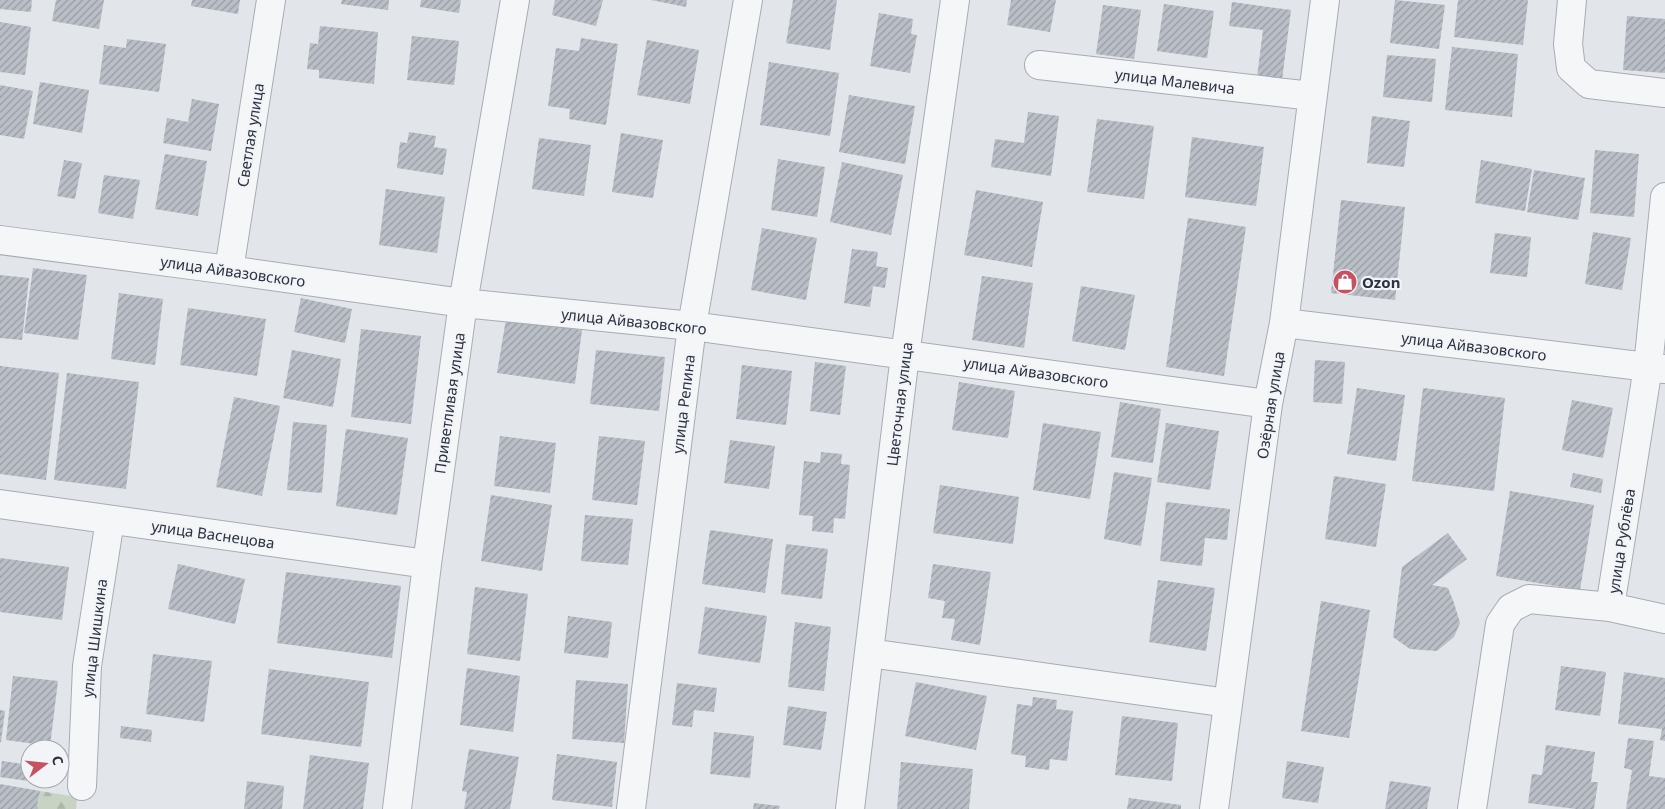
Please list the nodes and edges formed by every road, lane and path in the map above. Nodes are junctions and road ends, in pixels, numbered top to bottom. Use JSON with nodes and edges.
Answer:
{"nodes":[{"id":1,"x":271,"y":0,"type":"edge"},
{"id":2,"x":515,"y":0,"type":"edge"},
{"id":3,"x":748,"y":0,"type":"edge"},
{"id":4,"x":955,"y":0,"type":"edge"},
{"id":5,"x":1325,"y":0,"type":"edge"},
{"id":6,"x":1572,"y":0,"type":"edge"},
{"id":7,"x":1038,"y":65,"type":"dead end"},
{"id":8,"x":1665,"y":93,"type":"edge"},
{"id":9,"x":1312,"y":96,"type":"junction"},
{"id":10,"x":1665,"y":197,"type":"edge"},
{"id":11,"x":0,"y":240,"type":"edge"},
{"id":12,"x":229,"y":270,"type":"junction"},
{"id":13,"x":463,"y":303,"type":"junction"},
{"id":14,"x":1284,"y":323,"type":"junction"},
{"id":15,"x":692,"y":326,"type":"junction"},
{"id":16,"x":905,"y":355,"type":"junction"},
{"id":17,"x":1656,"y":368,"type":"edge"},
{"id":18,"x":1268,"y":404,"type":"junction"},
{"id":19,"x":0,"y":504,"type":"edge"},
{"id":20,"x":110,"y":520,"type":"junction"},
{"id":21,"x":427,"y":564,"type":"junction"},
{"id":22,"x":1610,"y":607,"type":"junction"},
{"id":23,"x":1665,"y":619,"type":"edge"},
{"id":24,"x":868,"y":653,"type":"junction"},
{"id":25,"x":1228,"y":703,"type":"junction"},
{"id":26,"x":82,"y":786,"type":"dead end"},
{"id":27,"x":398,"y":809,"type":"edge"},
{"id":28,"x":631,"y":809,"type":"edge"},
{"id":29,"x":850,"y":809,"type":"edge"},
{"id":30,"x":1214,"y":809,"type":"edge"},
{"id":31,"x":1472,"y":809,"type":"edge"}],
"edges":[{"from":1,"to":12,"type":"street","name":"Светлая улица"},
{"from":2,"to":13,"type":"street","name":"Приветливая улица"},
{"from":3,"to":15,"type":"street","name":"улица Репина"},
{"from":4,"to":16,"type":"street","name":"Цветочная улица"},
{"from":5,"to":9,"type":"street","name":"Озёрная улица"},
{"from":6,"to":8,"type":"street"},
{"from":7,"to":9,"type":"street","name":"улица Малевича"},
{"from":9,"to":14,"type":"street","name":"Озёрная улица"},
{"from":10,"to":17,"type":"street","name":"улица Рублёва"},
{"from":11,"to":12,"type":"street","name":"улица Айвазовского"},
{"from":12,"to":13,"type":"street","name":"улица Айвазовского"},
{"from":13,"to":15,"type":"street","name":"улица Айвазовского"},
{"from":13,"to":21,"type":"street","name":"Приветливая улица"},
{"from":14,"to":17,"type":"street","name":"улица Айвазовского"},
{"from":14,"to":18,"type":"street","name":"Озёрная улица"},
{"from":15,"to":16,"type":"street","name":"улица Айвазовского"},
{"from":15,"to":28,"type":"street","name":"улица Репина"},
{"from":16,"to":18,"type":"street","name":"улица Айвазовского"},
{"from":16,"to":24,"type":"street","name":"Цветочная улица"},
{"from":17,"to":22,"type":"street","name":"улица Рублёва"},
{"from":18,"to":25,"type":"street","name":"Озёрная улица"},
{"from":19,"to":20,"type":"street","name":"улица Васнецова"},
{"from":20,"to":21,"type":"street","name":"улица Васнецова"},
{"from":20,"to":26,"type":"street","name":"улица Шишкина"},
{"from":21,"to":27,"type":"street","name":"Приветливая улица"},
{"from":22,"to":23,"type":"street"},
{"from":22,"to":31,"type":"street","name":"улица Рублёва"},
{"from":24,"to":25,"type":"street"},
{"from":24,"to":29,"type":"street","name":"Цветочная улица"},
{"from":25,"to":30,"type":"street","name":"Озёрная улица"}]}
